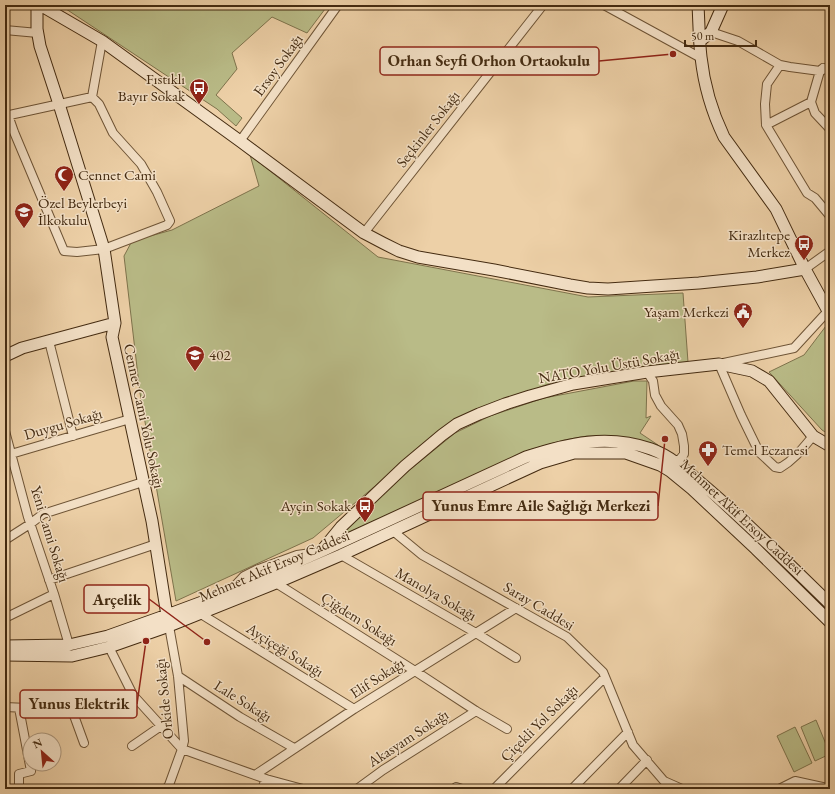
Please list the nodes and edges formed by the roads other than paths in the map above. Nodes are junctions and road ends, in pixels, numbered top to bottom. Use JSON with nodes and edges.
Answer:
{"nodes":[{"id":1,"x":38,"y":5,"type":"edge"},
{"id":2,"x":338,"y":5,"type":"edge"},
{"id":3,"x":544,"y":5,"type":"edge"},
{"id":4,"x":604,"y":5,"type":"edge"},
{"id":5,"x":698,"y":5,"type":"edge"},
{"id":6,"x":723,"y":5,"type":"edge"},
{"id":7,"x":5,"y":30,"type":"edge"},
{"id":8,"x":711,"y":32,"type":"junction"},
{"id":9,"x":38,"y":33,"type":"junction"},
{"id":10,"x":102,"y":41,"type":"junction"},
{"id":11,"x":700,"y":41,"type":"junction"},
{"id":12,"x":701,"y":58,"type":"junction"},
{"id":13,"x":830,"y":62,"type":"edge"},
{"id":14,"x":780,"y":65,"type":"junction"},
{"id":15,"x":830,"y":67,"type":"edge"},
{"id":16,"x":820,"y":71,"type":"junction"},
{"id":17,"x":92,"y":97,"type":"junction"},
{"id":18,"x":811,"y":102,"type":"junction"},
{"id":19,"x":59,"y":104,"type":"junction"},
{"id":20,"x":7,"y":115,"type":"edge"},
{"id":21,"x":766,"y":125,"type":"junction"},
{"id":22,"x":830,"y":129,"type":"edge"},
{"id":23,"x":240,"y":141,"type":"junction"},
{"id":24,"x":830,"y":216,"type":"edge"},
{"id":25,"x":364,"y":233,"type":"junction"},
{"id":26,"x":104,"y":249,"type":"junction"},
{"id":27,"x":830,"y":251,"type":"edge"},
{"id":28,"x":805,"y":270,"type":"junction"},
{"id":29,"x":830,"y":313,"type":"edge"},
{"id":30,"x":115,"y":323,"type":"junction"},
{"id":31,"x":49,"y":341,"type":"junction"},
{"id":32,"x":5,"y":356,"type":"edge"},
{"id":33,"x":718,"y":364,"type":"junction"},
{"id":34,"x":648,"y":372,"type":"junction"},
{"id":35,"x":130,"y":419,"type":"junction"},
{"id":36,"x":5,"y":432,"type":"edge"},
{"id":37,"x":73,"y":436,"type":"junction"},
{"id":38,"x":813,"y":436,"type":"junction"},
{"id":39,"x":830,"y":446,"type":"edge"},
{"id":40,"x":8,"y":455,"type":"edge"},
{"id":41,"x":672,"y":466,"type":"junction"},
{"id":42,"x":143,"y":482,"type":"junction"},
{"id":43,"x":386,"y":521,"type":"junction"},
{"id":44,"x":30,"y":524,"type":"junction"},
{"id":45,"x":393,"y":531,"type":"junction"},
{"id":46,"x":5,"y":540,"type":"edge"},
{"id":47,"x":156,"y":544,"type":"junction"},
{"id":48,"x":341,"y":555,"type":"junction"},
{"id":49,"x":324,"y":556,"type":"junction"},
{"id":50,"x":49,"y":580,"type":"junction"},
{"id":51,"x":276,"y":583,"type":"junction"},
{"id":52,"x":54,"y":594,"type":"junction"},
{"id":53,"x":830,"y":604,"type":"edge"},
{"id":54,"x":516,"y":608,"type":"junction"},
{"id":55,"x":201,"y":614,"type":"junction"},
{"id":56,"x":5,"y":618,"type":"edge"},
{"id":57,"x":168,"y":621,"type":"junction"},
{"id":58,"x":830,"y":622,"type":"edge"},
{"id":59,"x":476,"y":633,"type":"junction"},
{"id":60,"x":108,"y":636,"type":"junction"},
{"id":61,"x":5,"y":646,"type":"edge"},
{"id":62,"x":109,"y":647,"type":"junction"},
{"id":63,"x":70,"y":650,"type":"junction"},
{"id":64,"x":5,"y":655,"type":"edge"},
{"id":65,"x":516,"y":658,"type":"dead end"},
{"id":66,"x":415,"y":671,"type":"junction"},
{"id":67,"x":178,"y":676,"type":"junction"},
{"id":68,"x":605,"y":677,"type":"junction"},
{"id":69,"x":5,"y":707,"type":"edge"},
{"id":70,"x":19,"y":708,"type":"junction"},
{"id":71,"x":354,"y":709,"type":"junction"},
{"id":72,"x":476,"y":712,"type":"junction"},
{"id":73,"x":161,"y":726,"type":"junction"},
{"id":74,"x":507,"y":729,"type":"dead end"},
{"id":75,"x":628,"y":732,"type":"junction"},
{"id":76,"x":84,"y":743,"type":"dead end"},
{"id":77,"x":132,"y":746,"type":"dead end"},
{"id":78,"x":294,"y":748,"type":"junction"},
{"id":79,"x":182,"y":749,"type":"junction"},
{"id":80,"x":647,"y":760,"type":"junction"},
{"id":81,"x":255,"y":775,"type":"junction"},
{"id":82,"x":266,"y":779,"type":"junction"},
{"id":83,"x":814,"y":787,"type":"edge"},
{"id":84,"x":19,"y":789,"type":"edge"},
{"id":85,"x":166,"y":789,"type":"edge"},
{"id":86,"x":262,"y":789,"type":"edge"},
{"id":87,"x":304,"y":789,"type":"edge"},
{"id":88,"x":357,"y":789,"type":"edge"},
{"id":89,"x":454,"y":789,"type":"edge"},
{"id":90,"x":462,"y":789,"type":"edge"},
{"id":91,"x":494,"y":789,"type":"edge"},
{"id":92,"x":572,"y":789,"type":"edge"},
{"id":93,"x":619,"y":789,"type":"edge"},
{"id":94,"x":682,"y":789,"type":"edge"},
{"id":95,"x":779,"y":789,"type":"edge"},
{"id":96,"x":829,"y":789,"type":"edge"}],
"edges":[{"from":1,"to":9,"type":"street","name":"Cennet Cami Yolu Sokağı"},
{"from":1,"to":10,"type":"street"},
{"from":2,"to":23,"type":"street","name":"Ersoy Sokağı"},
{"from":3,"to":25,"type":"street","name":"Seçkinler Sokağı"},
{"from":4,"to":12,"type":"street"},
{"from":5,"to":11,"type":"street"},
{"from":6,"to":8,"type":"street"},
{"from":7,"to":9,"type":"street"},
{"from":8,"to":11,"type":"street"},
{"from":8,"to":14,"type":"street"},
{"from":9,"to":19,"type":"street","name":"Cennet Cami Yolu Sokağı"},
{"from":10,"to":17,"type":"street"},
{"from":10,"to":23,"type":"street"},
{"from":11,"to":12,"type":"street"},
{"from":12,"to":28,"type":"street"},
{"from":13,"to":16,"type":"street"},
{"from":14,"to":16,"type":"street"},
{"from":14,"to":21,"type":"street"},
{"from":15,"to":16,"type":"street"},
{"from":16,"to":18,"type":"street"},
{"from":17,"to":19,"type":"street"},
{"from":17,"to":26,"type":"street"},
{"from":18,"to":21,"type":"street"},
{"from":18,"to":22,"type":"street"},
{"from":19,"to":20,"type":"street"},
{"from":19,"to":26,"type":"street","name":"Cennet Cami Yolu Sokağı"},
{"from":20,"to":26,"type":"street"},
{"from":21,"to":24,"type":"street"},
{"from":23,"to":25,"type":"street"},
{"from":25,"to":28,"type":"street"},
{"from":26,"to":30,"type":"street","name":"Cennet Cami Yolu Sokağı"},
{"from":27,"to":28,"type":"street"},
{"from":28,"to":29,"type":"street"},
{"from":29,"to":33,"type":"street"},
{"from":30,"to":31,"type":"street"},
{"from":30,"to":35,"type":"street","name":"Cennet Cami Yolu Sokağı"},
{"from":31,"to":32,"type":"street"},
{"from":31,"to":37,"type":"street"},
{"from":33,"to":34,"type":"street","name":"NATO Yolu Üstü Sokağı"},
{"from":33,"to":38,"type":"street","name":"NATO Yolu Üstü Sokağı"},
{"from":33,"to":38,"type":"street"},
{"from":34,"to":41,"type":"street"},
{"from":34,"to":49,"type":"street","name":"NATO Yolu Üstü Sokağı"},
{"from":35,"to":37,"type":"street","name":"Duygu Sokağı"},
{"from":35,"to":42,"type":"street","name":"Cennet Cami Yolu Sokağı"},
{"from":36,"to":40,"type":"street","name":"Yeni Cami Sokağı"},
{"from":37,"to":40,"type":"street","name":"Duygu Sokağı"},
{"from":38,"to":39,"type":"street","name":"NATO Yolu Üstü Sokağı"},
{"from":40,"to":44,"type":"street","name":"Yeni Cami Sokağı"},
{"from":41,"to":43,"type":"street","name":"Mehmet Akif Ersoy Caddesi"},
{"from":41,"to":45,"type":"street","name":"Mehmet Akif Ersoy Caddesi"},
{"from":41,"to":53,"type":"street","name":"Mehmet Akif Ersoy Caddesi"},
{"from":41,"to":58,"type":"street","name":"Mehmet Akif Ersoy Caddesi"},
{"from":42,"to":44,"type":"street"},
{"from":42,"to":47,"type":"street","name":"Cennet Cami Yolu Sokağı"},
{"from":43,"to":45,"type":"street"},
{"from":43,"to":49,"type":"street","name":"Mehmet Akif Ersoy Caddesi"},
{"from":44,"to":46,"type":"street"},
{"from":44,"to":50,"type":"street","name":"Yeni Cami Sokağı"},
{"from":45,"to":48,"type":"street","name":"Mehmet Akif Ersoy Caddesi"},
{"from":45,"to":54,"type":"street","name":"Saray Caddesi"},
{"from":47,"to":50,"type":"street"},
{"from":47,"to":57,"type":"street","name":"Cennet Cami Yolu Sokağı"},
{"from":48,"to":49,"type":"street","name":"Mehmet Akif Ersoy Caddesi"},
{"from":48,"to":59,"type":"street","name":"Manolya Sokağı"},
{"from":49,"to":51,"type":"street","name":"Mehmet Akif Ersoy Caddesi"},
{"from":49,"to":57,"type":"street","name":"Mehmet Akif Ersoy Caddesi"},
{"from":50,"to":52,"type":"street","name":"Yeni Cami Sokağı"},
{"from":51,"to":55,"type":"street","name":"Mehmet Akif Ersoy Caddesi"},
{"from":51,"to":66,"type":"street","name":"Çiğdem Sokağı"},
{"from":52,"to":56,"type":"street"},
{"from":52,"to":63,"type":"street","name":"Yeni Cami Sokağı"},
{"from":54,"to":59,"type":"street","name":"Elif Sokağı"},
{"from":54,"to":68,"type":"street","name":"Saray Caddesi"},
{"from":55,"to":57,"type":"street","name":"Mehmet Akif Ersoy Caddesi"},
{"from":55,"to":71,"type":"street","name":"Ayçiçeği Sokağı"},
{"from":57,"to":60,"type":"street","name":"Mehmet Akif Ersoy Caddesi"},
{"from":57,"to":62,"type":"street","name":"Mehmet Akif Ersoy Caddesi"},
{"from":57,"to":67,"type":"street","name":"Orkide Sokağı"},
{"from":59,"to":65,"type":"street","name":"Manolya Sokağı"},
{"from":59,"to":66,"type":"street","name":"Elif Sokağı"},
{"from":60,"to":62,"type":"street"},
{"from":60,"to":63,"type":"street","name":"Mehmet Akif Ersoy Caddesi"},
{"from":61,"to":63,"type":"street","name":"Mehmet Akif Ersoy Caddesi"},
{"from":62,"to":63,"type":"street","name":"Mehmet Akif Ersoy Caddesi"},
{"from":62,"to":73,"type":"street"},
{"from":63,"to":64,"type":"street","name":"Mehmet Akif Ersoy Caddesi"},
{"from":66,"to":71,"type":"street","name":"Elif Sokağı"},
{"from":66,"to":72,"type":"street","name":"Çiğdem Sokağı"},
{"from":67,"to":78,"type":"street","name":"Lale Sokağı"},
{"from":67,"to":79,"type":"street","name":"Orkide Sokağı"},
{"from":68,"to":75,"type":"street","name":"Saray Caddesi"},
{"from":68,"to":91,"type":"street","name":"Çiçekli Yol Sokağı"},
{"from":69,"to":70,"type":"street"},
{"from":70,"to":76,"type":"street"},
{"from":70,"to":84,"type":"street"},
{"from":71,"to":78,"type":"street","name":"Elif Sokağı"},
{"from":72,"to":74,"type":"street","name":"Çiğdem Sokağı"},
{"from":72,"to":88,"type":"street","name":"Akasyam Sokağı"},
{"from":73,"to":77,"type":"street"},
{"from":73,"to":79,"type":"street"},
{"from":75,"to":80,"type":"street","name":"Saray Caddesi"},
{"from":75,"to":92,"type":"street"},
{"from":78,"to":81,"type":"street","name":"Elif Sokağı"},
{"from":79,"to":81,"type":"street"},
{"from":79,"to":85,"type":"street","name":"Orkide Sokağı"},
{"from":80,"to":93,"type":"street"},
{"from":80,"to":94,"type":"street","name":"Saray Caddesi"},
{"from":81,"to":82,"type":"street"},
{"from":82,"to":86,"type":"street"},
{"from":82,"to":87,"type":"street"},
{"from":83,"to":95,"type":"street"},
{"from":83,"to":96,"type":"street"},
{"from":89,"to":90,"type":"street"}]}
